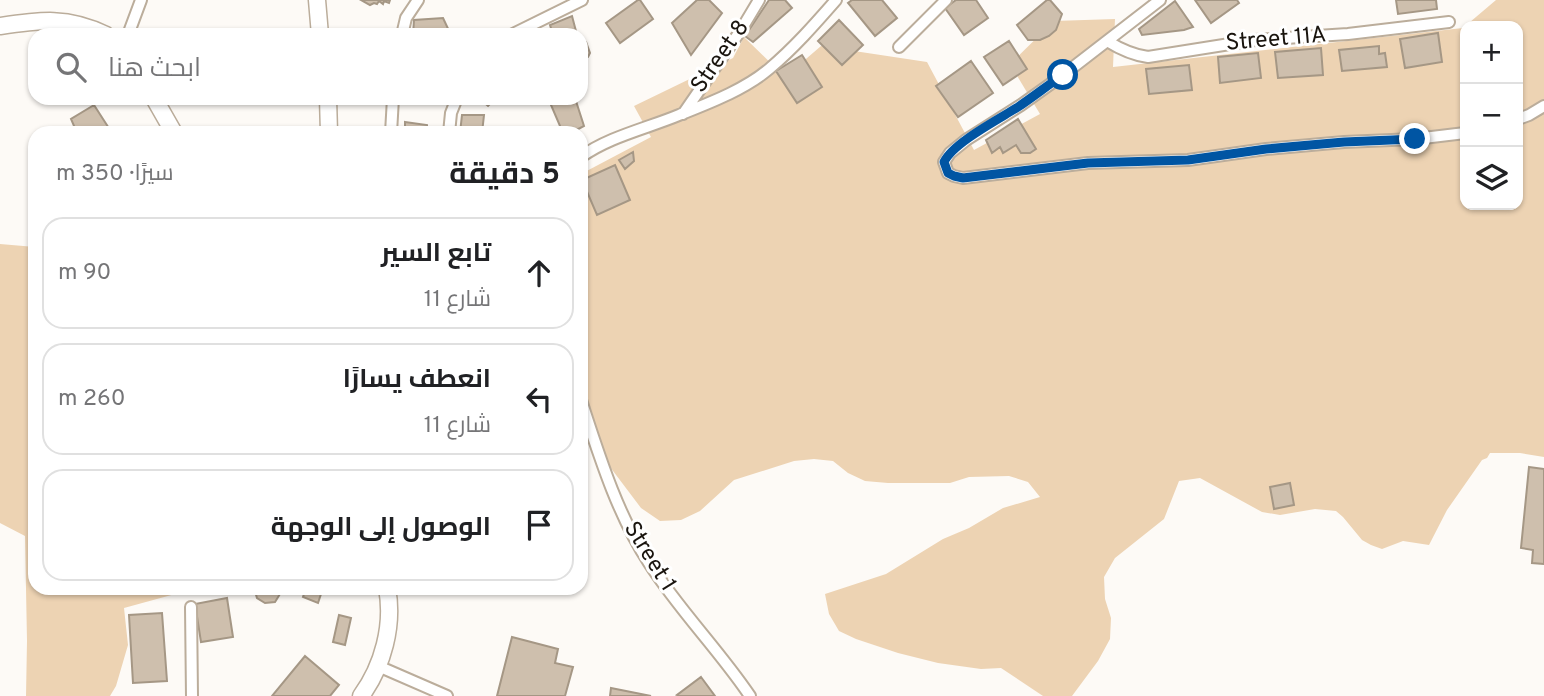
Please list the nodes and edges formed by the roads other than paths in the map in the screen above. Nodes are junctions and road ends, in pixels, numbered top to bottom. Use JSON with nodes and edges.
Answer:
{"nodes":[{"id":1,"x":141,"y":0,"type":"edge"},
{"id":2,"x":317,"y":0,"type":"edge"},
{"id":3,"x":418,"y":0,"type":"edge"},
{"id":4,"x":582,"y":0,"type":"edge"},
{"id":5,"x":759,"y":0,"type":"edge"},
{"id":6,"x":836,"y":0,"type":"edge"},
{"id":7,"x":946,"y":0,"type":"edge"},
{"id":8,"x":1160,"y":0,"type":"edge"},
{"id":9,"x":1450,"y":22,"type":"dead end"},
{"id":10,"x":0,"y":26,"type":"edge"},
{"id":11,"x":91,"y":28,"type":"edge"},
{"id":12,"x":131,"y":28,"type":"edge"},
{"id":13,"x":319,"y":28,"type":"edge"},
{"id":14,"x":404,"y":28,"type":"edge"},
{"id":15,"x":525,"y":28,"type":"edge"},
{"id":16,"x":1107,"y":41,"type":"junction"},
{"id":17,"x":899,"y":47,"type":"dead end"},
{"id":18,"x":158,"y":105,"type":"edge"},
{"id":19,"x":328,"y":105,"type":"edge"},
{"id":20,"x":393,"y":105,"type":"edge"},
{"id":21,"x":454,"y":105,"type":"edge"},
{"id":22,"x":1544,"y":106,"type":"edge"},
{"id":23,"x":682,"y":114,"type":"junction"},
{"id":24,"x":1523,"y":118,"type":"edge"},
{"id":25,"x":170,"y":126,"type":"edge"},
{"id":26,"x":328,"y":126,"type":"edge"},
{"id":27,"x":391,"y":126,"type":"edge"},
{"id":28,"x":450,"y":126,"type":"edge"},
{"id":29,"x":1460,"y":134,"type":"edge"},
{"id":30,"x":588,"y":153,"type":"edge"},
{"id":31,"x":588,"y":420,"type":"edge"},
{"id":32,"x":388,"y":595,"type":"edge"},
{"id":33,"x":191,"y":607,"type":"dead end"},
{"id":34,"x":378,"y":666,"type":"junction"},
{"id":35,"x":440,"y":695,"type":"edge"},
{"id":36,"x":192,"y":696,"type":"edge"},
{"id":37,"x":361,"y":696,"type":"edge"},
{"id":38,"x":750,"y":696,"type":"edge"}],
"edges":[{"from":1,"to":12,"type":"street"},
{"from":2,"to":13,"type":"main road"},
{"from":3,"to":14,"type":"street"},
{"from":4,"to":15,"type":"street"},
{"from":5,"to":23,"type":"street","name":"Street 8"},
{"from":6,"to":23,"type":"street"},
{"from":7,"to":17,"type":"street"},
{"from":8,"to":16,"type":"street"},
{"from":9,"to":16,"type":"street","name":"Street 11A"},
{"from":10,"to":11,"type":"main road"},
{"from":16,"to":29,"type":"street"},
{"from":18,"to":25,"type":"main road"},
{"from":19,"to":26,"type":"main road"},
{"from":20,"to":27,"type":"street"},
{"from":21,"to":28,"type":"street"},
{"from":22,"to":24,"type":"street"},
{"from":23,"to":30,"type":"street"},
{"from":31,"to":38,"type":"street","name":"Street 1"},
{"from":32,"to":34,"type":"main road"},
{"from":33,"to":36,"type":"street"},
{"from":34,"to":35,"type":"street"},
{"from":34,"to":37,"type":"main road"}]}
